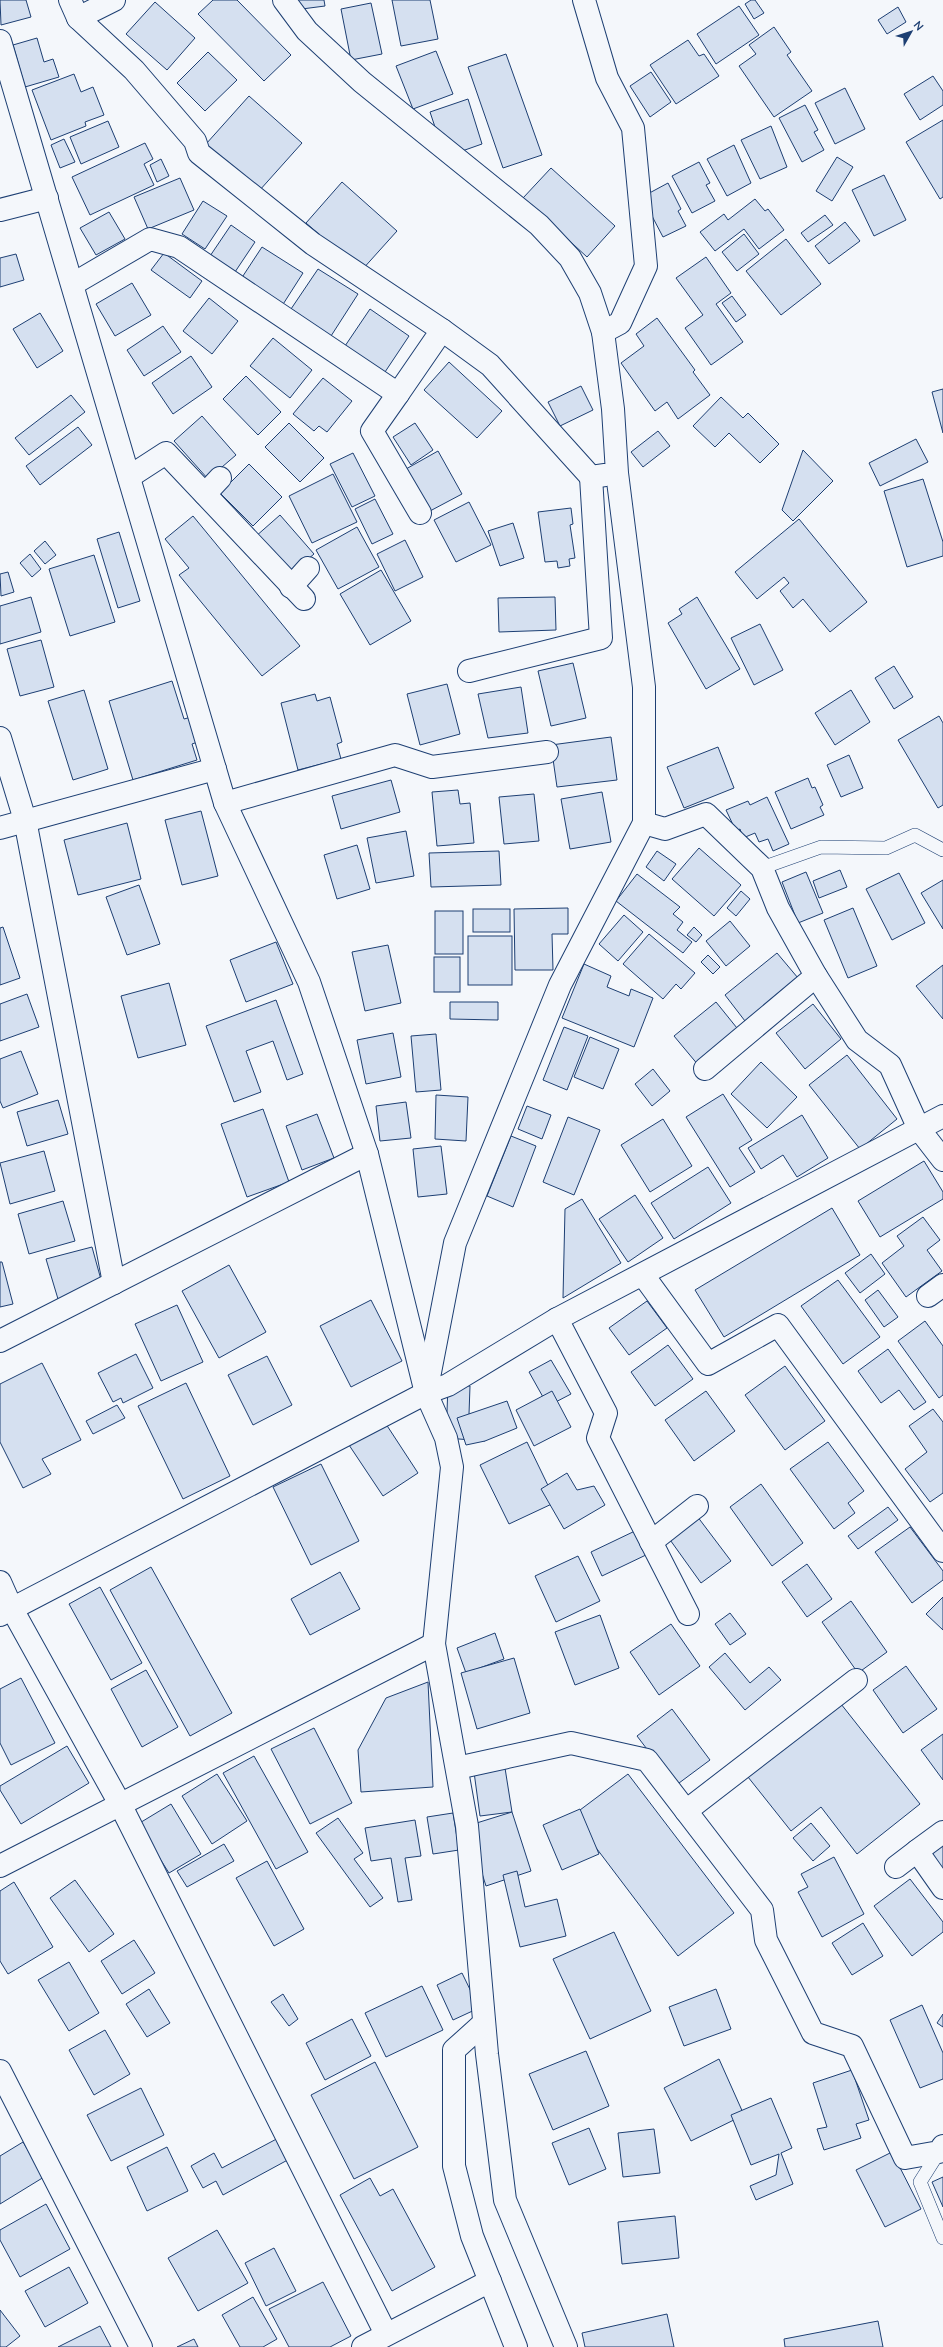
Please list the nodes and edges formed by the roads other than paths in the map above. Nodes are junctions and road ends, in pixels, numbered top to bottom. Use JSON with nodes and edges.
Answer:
{"nodes":[{"id":1,"x":114,"y":0,"type":"edge"},
{"id":2,"x":284,"y":0,"type":"edge"},
{"id":3,"x":584,"y":0,"type":"edge"},
{"id":4,"x":74,"y":9,"type":"edge"},
{"id":5,"x":0,"y":41,"type":"edge"},
{"id":6,"x":47,"y":198,"type":"junction"},
{"id":7,"x":0,"y":210,"type":"edge"},
{"id":8,"x":73,"y":284,"type":"junction"},
{"id":9,"x":442,"y":330,"type":"junction"},
{"id":10,"x":603,"y":332,"type":"junction"},
{"id":11,"x":398,"y":394,"type":"junction"},
{"id":12,"x":617,"y":473,"type":"junction"},
{"id":13,"x":129,"y":477,"type":"junction"},
{"id":14,"x":591,"y":477,"type":"junction"},
{"id":15,"x":220,"y":478,"type":"dead end"},
{"id":16,"x":205,"y":494,"type":"junction"},
{"id":17,"x":420,"y":513,"type":"dead end"},
{"id":18,"x":308,"y":568,"type":"dead end"},
{"id":19,"x":469,"y":671,"type":"dead end"},
{"id":20,"x":0,"y":738,"type":"edge"},
{"id":21,"x":547,"y":752,"type":"dead end"},
{"id":22,"x":215,"y":769,"type":"junction"},
{"id":23,"x":225,"y":803,"type":"junction"},
{"id":24,"x":25,"y":820,"type":"junction"},
{"id":25,"x":644,"y":823,"type":"junction"},
{"id":26,"x":0,"y":828,"type":"edge"},
{"id":27,"x":943,"y":850,"type":"edge"},
{"id":28,"x":762,"y":868,"type":"junction"},
{"id":29,"x":816,"y":976,"type":"junction"},
{"id":30,"x":705,"y":1069,"type":"dead end"},
{"id":31,"x":943,"y":1116,"type":"edge"},
{"id":32,"x":919,"y":1128,"type":"junction"},
{"id":33,"x":367,"y":1154,"type":"junction"},
{"id":34,"x":943,"y":1160,"type":"edge"},
{"id":35,"x":642,"y":1275,"type":"junction"},
{"id":36,"x":114,"y":1283,"type":"junction"},
{"id":37,"x":557,"y":1319,"type":"junction"},
{"id":38,"x":0,"y":1341,"type":"edge"},
{"id":39,"x":426,"y":1393,"type":"junction"},
{"id":40,"x":697,"y":1506,"type":"dead end"},
{"id":41,"x":651,"y":1542,"type":"junction"},
{"id":42,"x":943,"y":1551,"type":"edge"},
{"id":43,"x":0,"y":1582,"type":"edge"},
{"id":44,"x":6,"y":1612,"type":"edge"},
{"id":45,"x":688,"y":1614,"type":"dead end"},
{"id":46,"x":434,"y":1644,"type":"junction"},
{"id":47,"x":856,"y":1680,"type":"dead end"},
{"id":48,"x":457,"y":1768,"type":"junction"},
{"id":49,"x":120,"y":1804,"type":"junction"},
{"id":50,"x":686,"y":1811,"type":"junction"},
{"id":51,"x":943,"y":1832,"type":"edge"},
{"id":52,"x":917,"y":1851,"type":"junction"},
{"id":53,"x":0,"y":1866,"type":"edge"},
{"id":54,"x":896,"y":1868,"type":"dead end"},
{"id":55,"x":943,"y":1888,"type":"edge"},
{"id":56,"x":484,"y":2023,"type":"junction"},
{"id":57,"x":0,"y":2071,"type":"edge"},
{"id":58,"x":941,"y":2149,"type":"edge"},
{"id":59,"x":943,"y":2238,"type":"edge"},
{"id":60,"x":490,"y":2281,"type":"junction"},
{"id":61,"x":386,"y":2334,"type":"junction"},
{"id":62,"x":141,"y":2347,"type":"edge"},
{"id":63,"x":363,"y":2347,"type":"edge"},
{"id":64,"x":516,"y":2347,"type":"edge"},
{"id":65,"x":566,"y":2347,"type":"edge"}],
"edges":[{"from":1,"to":4,"type":"street"},
{"from":2,"to":10,"type":"street"},
{"from":3,"to":10,"type":"street"},
{"from":4,"to":9,"type":"street"},
{"from":5,"to":6,"type":"street"},
{"from":6,"to":7,"type":"street"},
{"from":6,"to":8,"type":"street"},
{"from":8,"to":11,"type":"street"},
{"from":8,"to":13,"type":"street"},
{"from":9,"to":11,"type":"street"},
{"from":9,"to":14,"type":"street"},
{"from":10,"to":12,"type":"street"},
{"from":11,"to":17,"type":"street"},
{"from":12,"to":14,"type":"street"},
{"from":12,"to":25,"type":"street"},
{"from":13,"to":16,"type":"street"},
{"from":13,"to":22,"type":"street"},
{"from":14,"to":19,"type":"street"},
{"from":15,"to":16,"type":"street"},
{"from":16,"to":18,"type":"street"},
{"from":20,"to":24,"type":"street"},
{"from":21,"to":23,"type":"street"},
{"from":22,"to":23,"type":"street"},
{"from":22,"to":24,"type":"street"},
{"from":23,"to":33,"type":"street"},
{"from":24,"to":26,"type":"street"},
{"from":24,"to":36,"type":"street"},
{"from":25,"to":28,"type":"street"},
{"from":25,"to":39,"type":"street"},
{"from":27,"to":28,"type":"lane"},
{"from":28,"to":29,"type":"street"},
{"from":29,"to":30,"type":"street"},
{"from":29,"to":32,"type":"street"},
{"from":31,"to":32,"type":"street"},
{"from":32,"to":34,"type":"street"},
{"from":32,"to":35,"type":"street"},
{"from":33,"to":36,"type":"street"},
{"from":33,"to":39,"type":"street"},
{"from":35,"to":37,"type":"street"},
{"from":35,"to":42,"type":"street"},
{"from":36,"to":38,"type":"street"},
{"from":37,"to":39,"type":"street"},
{"from":37,"to":41,"type":"street"},
{"from":39,"to":44,"type":"street"},
{"from":39,"to":46,"type":"street"},
{"from":40,"to":41,"type":"street"},
{"from":41,"to":45,"type":"street"},
{"from":43,"to":44,"type":"street"},
{"from":44,"to":49,"type":"street"},
{"from":46,"to":48,"type":"street"},
{"from":46,"to":49,"type":"street"},
{"from":47,"to":50,"type":"street"},
{"from":48,"to":50,"type":"street"},
{"from":48,"to":56,"type":"street"},
{"from":49,"to":53,"type":"street"},
{"from":49,"to":61,"type":"street"},
{"from":50,"to":58,"type":"street"},
{"from":51,"to":52,"type":"street"},
{"from":52,"to":54,"type":"street"},
{"from":52,"to":55,"type":"street"},
{"from":56,"to":60,"type":"street"},
{"from":56,"to":65,"type":"street"},
{"from":57,"to":62,"type":"street"},
{"from":58,"to":59,"type":"lane"},
{"from":60,"to":61,"type":"street"},
{"from":60,"to":64,"type":"street"},
{"from":61,"to":63,"type":"street"}]}
